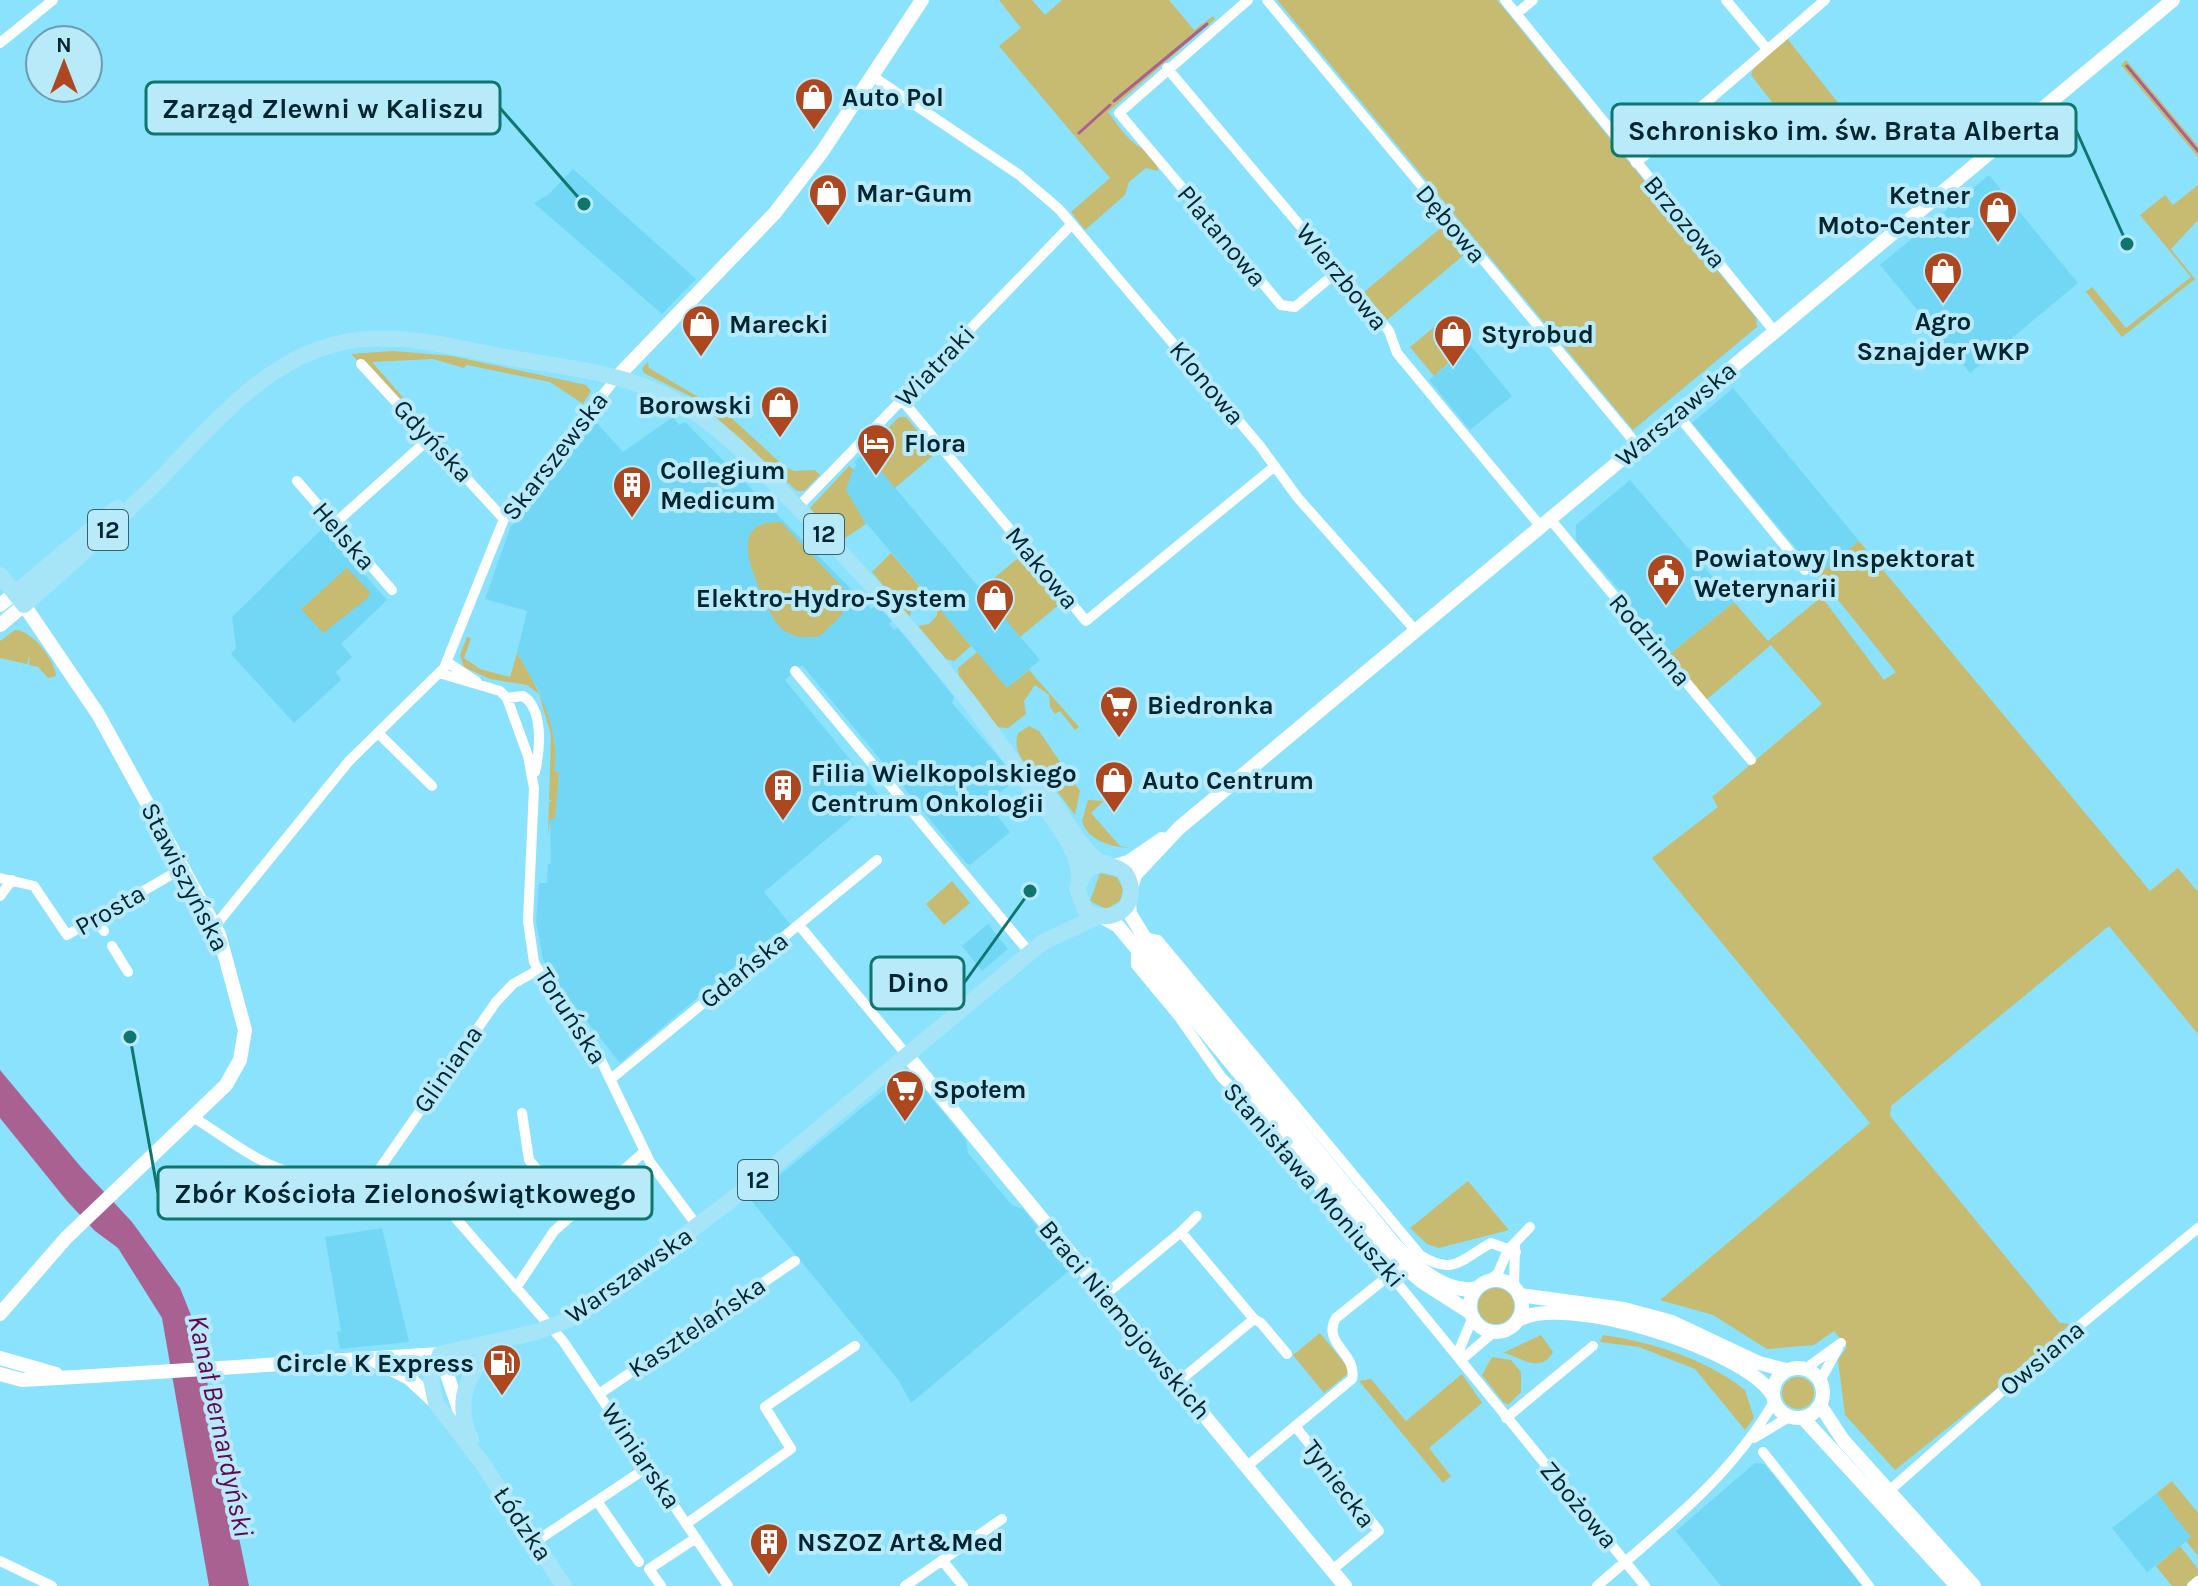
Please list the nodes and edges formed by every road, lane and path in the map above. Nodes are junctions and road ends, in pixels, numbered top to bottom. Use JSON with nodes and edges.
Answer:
{"nodes":[{"id":1,"x":53,"y":0,"type":"edge"},
{"id":2,"x":922,"y":0,"type":"edge"},
{"id":3,"x":1248,"y":0,"type":"edge"},
{"id":4,"x":1267,"y":0,"type":"edge"},
{"id":5,"x":1505,"y":0,"type":"edge"},
{"id":6,"x":1533,"y":0,"type":"edge"},
{"id":7,"x":1726,"y":0,"type":"edge"},
{"id":8,"x":1825,"y":0,"type":"edge"},
{"id":9,"x":2173,"y":0,"type":"edge"},
{"id":10,"x":1516,"y":14,"type":"junction"},
{"id":11,"x":0,"y":43,"type":"edge"},
{"id":12,"x":1767,"y":49,"type":"junction"},
{"id":13,"x":1167,"y":68,"type":"junction"},
{"id":14,"x":872,"y":76,"type":"junction"},
{"id":15,"x":1636,"y":163,"type":"junction"},
{"id":16,"x":1072,"y":224,"type":"junction"},
{"id":17,"x":1338,"y":271,"type":"junction"},
{"id":18,"x":1775,"y":332,"type":"junction"},
{"id":19,"x":361,"y":364,"type":"dead end"},
{"id":20,"x":617,"y":377,"type":"junction"},
{"id":21,"x":902,"y":400,"type":"junction"},
{"id":22,"x":1677,"y":414,"type":"junction"},
{"id":23,"x":430,"y":438,"type":"junction"},
{"id":24,"x":1638,"y":446,"type":"junction"},
{"id":25,"x":1275,"y":466,"type":"junction"},
{"id":26,"x":297,"y":481,"type":"dead end"},
{"id":27,"x":798,"y":507,"type":"junction"},
{"id":28,"x":504,"y":519,"type":"junction"},
{"id":29,"x":1546,"y":523,"type":"junction"},
{"id":30,"x":333,"y":525,"type":"junction"},
{"id":31,"x":1805,"y":570,"type":"dead end"},
{"id":32,"x":0,"y":575,"type":"edge"},
{"id":33,"x":392,"y":590,"type":"dead end"},
{"id":34,"x":20,"y":599,"type":"junction"},
{"id":35,"x":0,"y":605,"type":"edge"},
{"id":36,"x":0,"y":625,"type":"edge"},
{"id":37,"x":1416,"y":631,"type":"junction"},
{"id":38,"x":447,"y":662,"type":"junction"},
{"id":39,"x":795,"y":671,"type":"dead end"},
{"id":40,"x":439,"y":673,"type":"junction"},
{"id":41,"x":482,"y":686,"type":"junction"},
{"id":42,"x":507,"y":698,"type":"junction"},
{"id":43,"x":538,"y":732,"type":"junction"},
{"id":44,"x":378,"y":733,"type":"junction"},
{"id":45,"x":521,"y":737,"type":"junction"},
{"id":46,"x":1010,"y":756,"type":"junction"},
{"id":47,"x":1751,"y":760,"type":"dead end"},
{"id":48,"x":533,"y":780,"type":"junction"},
{"id":49,"x":432,"y":786,"type":"dead end"},
{"id":50,"x":1179,"y":828,"type":"junction"},
{"id":51,"x":877,"y":860,"type":"dead end"},
{"id":52,"x":1111,"y":865,"type":"junction"},
{"id":53,"x":183,"y":868,"type":"junction"},
{"id":54,"x":0,"y":878,"type":"edge"},
{"id":55,"x":1079,"y":879,"type":"junction"},
{"id":56,"x":12,"y":880,"type":"junction"},
{"id":57,"x":1130,"y":895,"type":"junction"},
{"id":58,"x":0,"y":896,"type":"edge"},
{"id":59,"x":1078,"y":898,"type":"junction"},
{"id":60,"x":1100,"y":917,"type":"junction"},
{"id":61,"x":96,"y":919,"type":"junction"},
{"id":62,"x":799,"y":925,"type":"junction"},
{"id":63,"x":215,"y":926,"type":"junction"},
{"id":64,"x":104,"y":931,"type":"dead end"},
{"id":65,"x":1140,"y":942,"type":"junction"},
{"id":66,"x":112,"y":946,"type":"dead end"},
{"id":67,"x":1037,"y":947,"type":"junction"},
{"id":68,"x":538,"y":970,"type":"junction"},
{"id":69,"x":128,"y":972,"type":"dead end"},
{"id":70,"x":906,"y":1054,"type":"junction"},
{"id":71,"x":611,"y":1079,"type":"junction"},
{"id":72,"x":522,"y":1113,"type":"dead end"},
{"id":73,"x":193,"y":1117,"type":"junction"},
{"id":74,"x":644,"y":1152,"type":"junction"},
{"id":75,"x":371,"y":1181,"type":"junction"},
{"id":76,"x":573,"y":1213,"type":"junction"},
{"id":77,"x":1197,"y":1216,"type":"dead end"},
{"id":78,"x":698,"y":1227,"type":"junction"},
{"id":79,"x":1530,"y":1227,"type":"dead end"},
{"id":80,"x":2198,"y":1228,"type":"edge"},
{"id":81,"x":1181,"y":1232,"type":"junction"},
{"id":82,"x":1513,"y":1248,"type":"junction"},
{"id":83,"x":795,"y":1261,"type":"dead end"},
{"id":84,"x":1391,"y":1274,"type":"junction"},
{"id":85,"x":1483,"y":1285,"type":"junction"},
{"id":86,"x":516,"y":1288,"type":"junction"},
{"id":87,"x":1516,"y":1291,"type":"junction"},
{"id":88,"x":1105,"y":1295,"type":"junction"},
{"id":89,"x":0,"y":1314,"type":"edge"},
{"id":90,"x":1472,"y":1315,"type":"junction"},
{"id":91,"x":1254,"y":1319,"type":"junction"},
{"id":92,"x":1517,"y":1321,"type":"junction"},
{"id":93,"x":551,"y":1327,"type":"junction"},
{"id":94,"x":1494,"y":1332,"type":"junction"},
{"id":95,"x":498,"y":1342,"type":"junction"},
{"id":96,"x":855,"y":1346,"type":"dead end"},
{"id":97,"x":1593,"y":1346,"type":"dead end"},
{"id":98,"x":440,"y":1354,"type":"junction"},
{"id":99,"x":1287,"y":1354,"type":"dead end"},
{"id":100,"x":0,"y":1358,"type":"edge"},
{"id":101,"x":1459,"y":1358,"type":"junction"},
{"id":102,"x":371,"y":1360,"type":"junction"},
{"id":103,"x":1805,"y":1369,"type":"junction"},
{"id":104,"x":1786,"y":1370,"type":"junction"},
{"id":105,"x":0,"y":1374,"type":"edge"},
{"id":106,"x":68,"y":1377,"type":"junction"},
{"id":107,"x":22,"y":1380,"type":"junction"},
{"id":108,"x":1820,"y":1381,"type":"junction"},
{"id":109,"x":1177,"y":1383,"type":"junction"},
{"id":110,"x":0,"y":1384,"type":"edge"},
{"id":111,"x":599,"y":1394,"type":"junction"},
{"id":112,"x":1773,"y":1399,"type":"junction"},
{"id":113,"x":436,"y":1403,"type":"junction"},
{"id":114,"x":1820,"y":1405,"type":"junction"},
{"id":115,"x":461,"y":1415,"type":"junction"},
{"id":116,"x":1796,"y":1417,"type":"junction"},
{"id":117,"x":1509,"y":1421,"type":"junction"},
{"id":118,"x":1295,"y":1426,"type":"junction"},
{"id":119,"x":1752,"y":1439,"type":"junction"},
{"id":120,"x":1763,"y":1452,"type":"dead end"},
{"id":121,"x":482,"y":1463,"type":"junction"},
{"id":122,"x":648,"y":1467,"type":"junction"},
{"id":123,"x":1246,"y":1467,"type":"junction"},
{"id":124,"x":1889,"y":1491,"type":"junction"},
{"id":125,"x":597,"y":1501,"type":"junction"},
{"id":126,"x":1002,"y":1519,"type":"dead end"},
{"id":127,"x":686,"y":1524,"type":"junction"},
{"id":128,"x":696,"y":1538,"type":"junction"},
{"id":129,"x":535,"y":1542,"type":"junction"},
{"id":130,"x":942,"y":1560,"type":"junction"},
{"id":131,"x":0,"y":1561,"type":"edge"},
{"id":132,"x":1625,"y":1561,"type":"junction"},
{"id":133,"x":639,"y":1562,"type":"dead end"},
{"id":134,"x":1332,"y":1570,"type":"junction"},
{"id":135,"x":2198,"y":1581,"type":"edge"},
{"id":136,"x":52,"y":1586,"type":"edge"},
{"id":137,"x":564,"y":1586,"type":"edge"},
{"id":138,"x":661,"y":1586,"type":"edge"},
{"id":139,"x":728,"y":1586,"type":"edge"},
{"id":140,"x":905,"y":1586,"type":"edge"},
{"id":141,"x":963,"y":1586,"type":"edge"},
{"id":142,"x":1345,"y":1586,"type":"edge"},
{"id":143,"x":1597,"y":1586,"type":"edge"},
{"id":144,"x":1645,"y":1586,"type":"edge"},
{"id":145,"x":1869,"y":1586,"type":"edge"},
{"id":146,"x":1957,"y":1586,"type":"edge"},
{"id":147,"x":1974,"y":1586,"type":"edge"},
{"id":148,"x":2192,"y":1586,"type":"edge"}],
"edges":[{"from":1,"to":11,"type":"street"},
{"from":2,"to":14,"type":"main road","name":"Skarszewska"},
{"from":3,"to":13,"type":"street"},
{"from":4,"to":24,"type":"street","name":"Dębowa"},
{"from":5,"to":10,"type":"street","name":"Brzozowa"},
{"from":6,"to":10,"type":"street"},
{"from":7,"to":12,"type":"street"},
{"from":8,"to":12,"type":"street"},
{"from":9,"to":18,"type":"main road","name":"Warszawska"},
{"from":10,"to":15,"type":"street","name":"Brzozowa"},
{"from":12,"to":15,"type":"street"},
{"from":13,"to":17,"type":"street","name":"Wierzbowa"},
{"from":13,"to":17,"type":"street","name":"Platanowa"},
{"from":14,"to":16,"type":"street","name":"Klonowa"},
{"from":14,"to":20,"type":"main road","name":"Skarszewska"},
{"from":15,"to":18,"type":"street","name":"Brzozowa"},
{"from":16,"to":21,"type":"street","name":"Wiatraki"},
{"from":16,"to":25,"type":"street","name":"Klonowa"},
{"from":17,"to":29,"type":"street","name":"Wierzbowa"},
{"from":18,"to":22,"type":"main road","name":"Warszawska"},
{"from":19,"to":23,"type":"street","name":"Gdyńska"},
{"from":20,"to":27,"type":"main road","number":"12"},
{"from":20,"to":28,"type":"street","name":"Skarszewska"},
{"from":20,"to":34,"type":"main road","number":"12"},
{"from":21,"to":25,"type":"street","name":"Makowa"},
{"from":21,"to":27,"type":"street","name":"Wiatraki"},
{"from":22,"to":24,"type":"main road","name":"Warszawska"},
{"from":22,"to":31,"type":"street"},
{"from":23,"to":28,"type":"street","name":"Gdyńska"},
{"from":23,"to":30,"type":"street"},
{"from":24,"to":29,"type":"main road","name":"Warszawska"},
{"from":25,"to":37,"type":"street","name":"Klonowa"},
{"from":26,"to":30,"type":"street","name":"Helska"},
{"from":27,"to":46,"type":"main road","number":"12"},
{"from":28,"to":38,"type":"street","name":"Skarszewska"},
{"from":29,"to":37,"type":"main road","name":"Warszawska"},
{"from":29,"to":47,"type":"street","name":"Rodzinna"},
{"from":30,"to":33,"type":"street","name":"Helska"},
{"from":32,"to":34,"type":"main road","name":"Stawiszyńska"},
{"from":34,"to":35,"type":"main road"},
{"from":34,"to":36,"type":"main road"},
{"from":34,"to":53,"type":"main road","name":"Stawiszyńska"},
{"from":37,"to":50,"type":"main road","name":"Warszawska"},
{"from":38,"to":40,"type":"street","name":"Skarszewska"},
{"from":38,"to":41,"type":"street"},
{"from":39,"to":67,"type":"street"},
{"from":40,"to":41,"type":"street"},
{"from":40,"to":44,"type":"street","name":"Skarszewska"},
{"from":41,"to":42,"type":"street"},
{"from":42,"to":43,"type":"street"},
{"from":42,"to":45,"type":"street","name":"Toruńska"},
{"from":43,"to":45,"type":"street"},
{"from":43,"to":48,"type":"street","name":"Toruńska"},
{"from":44,"to":49,"type":"street"},
{"from":44,"to":63,"type":"street","name":"Skarszewska"},
{"from":45,"to":48,"type":"street","name":"Toruńska"},
{"from":46,"to":52,"type":"main road","number":"12"},
{"from":46,"to":55,"type":"main road","number":"12"},
{"from":48,"to":68,"type":"street","name":"Toruńska"},
{"from":50,"to":52,"type":"main road","name":"Warszawska"},
{"from":50,"to":57,"type":"main road","name":"Warszawska"},
{"from":51,"to":62,"type":"street","name":"Gdańska"},
{"from":52,"to":55,"type":"main road"},
{"from":52,"to":57,"type":"main road","number":"12"},
{"from":53,"to":61,"type":"street","name":"Prosta"},
{"from":53,"to":63,"type":"main road","name":"Stawiszyńska"},
{"from":54,"to":56,"type":"street"},
{"from":55,"to":59,"type":"main road","number":"12"},
{"from":56,"to":58,"type":"street"},
{"from":56,"to":61,"type":"street","name":"Prosta"},
{"from":57,"to":60,"type":"main road"},
{"from":57,"to":65,"type":"main road","name":"Stanisława Moniuszki"},
{"from":59,"to":60,"type":"main road"},
{"from":59,"to":67,"type":"main road","name":"Warszawska"},
{"from":60,"to":65,"type":"main road","name":"Stanisława Moniuszki"},
{"from":60,"to":67,"type":"main road","name":"Warszawska"},
{"from":61,"to":64,"type":"street"},
{"from":62,"to":70,"type":"street"},
{"from":62,"to":71,"type":"street","name":"Gdańska"},
{"from":63,"to":73,"type":"main road","name":"Stawiszyńska"},
{"from":65,"to":82,"type":"street","name":"Stanisława Moniuszki"},
{"from":65,"to":84,"type":"street","name":"Stanisława Moniuszki"},
{"from":65,"to":85,"type":"main road","name":"Stanisława Moniuszki"},
{"from":65,"to":90,"type":"main road","name":"Stanisława Moniuszki"},
{"from":66,"to":69,"type":"street"},
{"from":67,"to":70,"type":"main road","name":"Warszawska","number":"12"},
{"from":68,"to":71,"type":"street","name":"Toruńska"},
{"from":68,"to":75,"type":"street","name":"Gliniana"},
{"from":70,"to":78,"type":"main road","name":"Warszawska","number":"12"},
{"from":70,"to":88,"type":"main road","name":"Braci Niemojowskich"},
{"from":71,"to":74,"type":"street","name":"Toruńska"},
{"from":72,"to":76,"type":"street"},
{"from":73,"to":75,"type":"street","name":"Winiarska"},
{"from":73,"to":89,"type":"main road","name":"Stawiszyńska"},
{"from":74,"to":76,"type":"street"},
{"from":74,"to":78,"type":"street","name":"Toruńska"},
{"from":75,"to":86,"type":"street","name":"Winiarska"},
{"from":76,"to":86,"type":"street"},
{"from":77,"to":81,"type":"street"},
{"from":78,"to":93,"type":"main road","name":"Warszawska","number":"12"},
{"from":79,"to":82,"type":"street"},
{"from":80,"to":124,"type":"street","name":"Owsiana"},
{"from":81,"to":88,"type":"street"},
{"from":81,"to":91,"type":"street"},
{"from":82,"to":85,"type":"street"},
{"from":82,"to":87,"type":"street"},
{"from":83,"to":111,"type":"street","name":"Kasztelańska"},
{"from":84,"to":101,"type":"street","name":"Stanisława Moniuszki"},
{"from":84,"to":118,"type":"street","name":"Tyniecka"},
{"from":85,"to":87,"type":"main road"},
{"from":85,"to":90,"type":"main road"},
{"from":86,"to":93,"type":"street","name":"Winiarska"},
{"from":87,"to":92,"type":"main road"},
{"from":87,"to":104,"type":"main road"},
{"from":88,"to":109,"type":"main road","name":"Braci Niemojowskich"},
{"from":90,"to":94,"type":"main road"},
{"from":90,"to":101,"type":"street"},
{"from":91,"to":99,"type":"street"},
{"from":91,"to":109,"type":"street"},
{"from":92,"to":94,"type":"main road"},
{"from":92,"to":112,"type":"main road"},
{"from":93,"to":95,"type":"main road","name":"Warszawska","number":"12"},
{"from":93,"to":111,"type":"street","name":"Winiarska"},
{"from":94,"to":101,"type":"street"},
{"from":95,"to":98,"type":"main road","name":"Warszawska","number":"12"},
{"from":95,"to":115,"type":"main road"},
{"from":96,"to":127,"type":"street"},
{"from":97,"to":117,"type":"street"},
{"from":98,"to":102,"type":"main road","name":"Warszawska"},
{"from":98,"to":113,"type":"main road"},
{"from":98,"to":115,"type":"main road"},
{"from":100,"to":106,"type":"main road","name":"Warszawska"},
{"from":101,"to":117,"type":"street","name":"Stanisława Moniuszki"},
{"from":102,"to":106,"type":"main road","name":"Warszawska"},
{"from":102,"to":113,"type":"main road"},
{"from":103,"to":104,"type":"main road"},
{"from":103,"to":108,"type":"main road"},
{"from":103,"to":108,"type":"street"},
{"from":104,"to":112,"type":"main road"},
{"from":105,"to":107,"type":"main road","name":"Warszawska"},
{"from":106,"to":107,"type":"main road","name":"Warszawska"},
{"from":107,"to":110,"type":"main road"},
{"from":108,"to":114,"type":"main road"},
{"from":109,"to":123,"type":"main road","name":"Braci Niemojowskich"},
{"from":111,"to":122,"type":"street","name":"Winiarska"},
{"from":112,"to":116,"type":"main road"},
{"from":112,"to":119,"type":"street"},
{"from":113,"to":121,"type":"main road","name":"Łódzka"},
{"from":114,"to":116,"type":"main road"},
{"from":114,"to":124,"type":"main road"},
{"from":115,"to":121,"type":"main road","name":"Łódzka"},
{"from":116,"to":119,"type":"street"},
{"from":116,"to":146,"type":"main road"},
{"from":117,"to":132,"type":"street","name":"Zbożowa"},
{"from":118,"to":123,"type":"street","name":"Tyniecka"},
{"from":118,"to":134,"type":"street","name":"Tyniecka"},
{"from":119,"to":132,"type":"street"},
{"from":120,"to":145,"type":"street"},
{"from":121,"to":129,"type":"main road","name":"Łódzka"},
{"from":122,"to":125,"type":"street"},
{"from":122,"to":127,"type":"street","name":"Winiarska"},
{"from":123,"to":134,"type":"main road","name":"Braci Niemojowskich"},
{"from":124,"to":147,"type":"main road"},
{"from":125,"to":129,"type":"street"},
{"from":125,"to":133,"type":"street"},
{"from":126,"to":130,"type":"street"},
{"from":127,"to":128,"type":"street","name":"Winiarska"},
{"from":128,"to":138,"type":"street"},
{"from":128,"to":139,"type":"street","name":"Winiarska"},
{"from":129,"to":137,"type":"main road","name":"Łódzka"},
{"from":130,"to":140,"type":"street"},
{"from":130,"to":141,"type":"street"},
{"from":131,"to":136,"type":"street"},
{"from":132,"to":143,"type":"street"},
{"from":132,"to":144,"type":"street","name":"Zbożowa"},
{"from":134,"to":142,"type":"main road","name":"Braci Niemojowskich"},
{"from":135,"to":148,"type":"street"}]}
